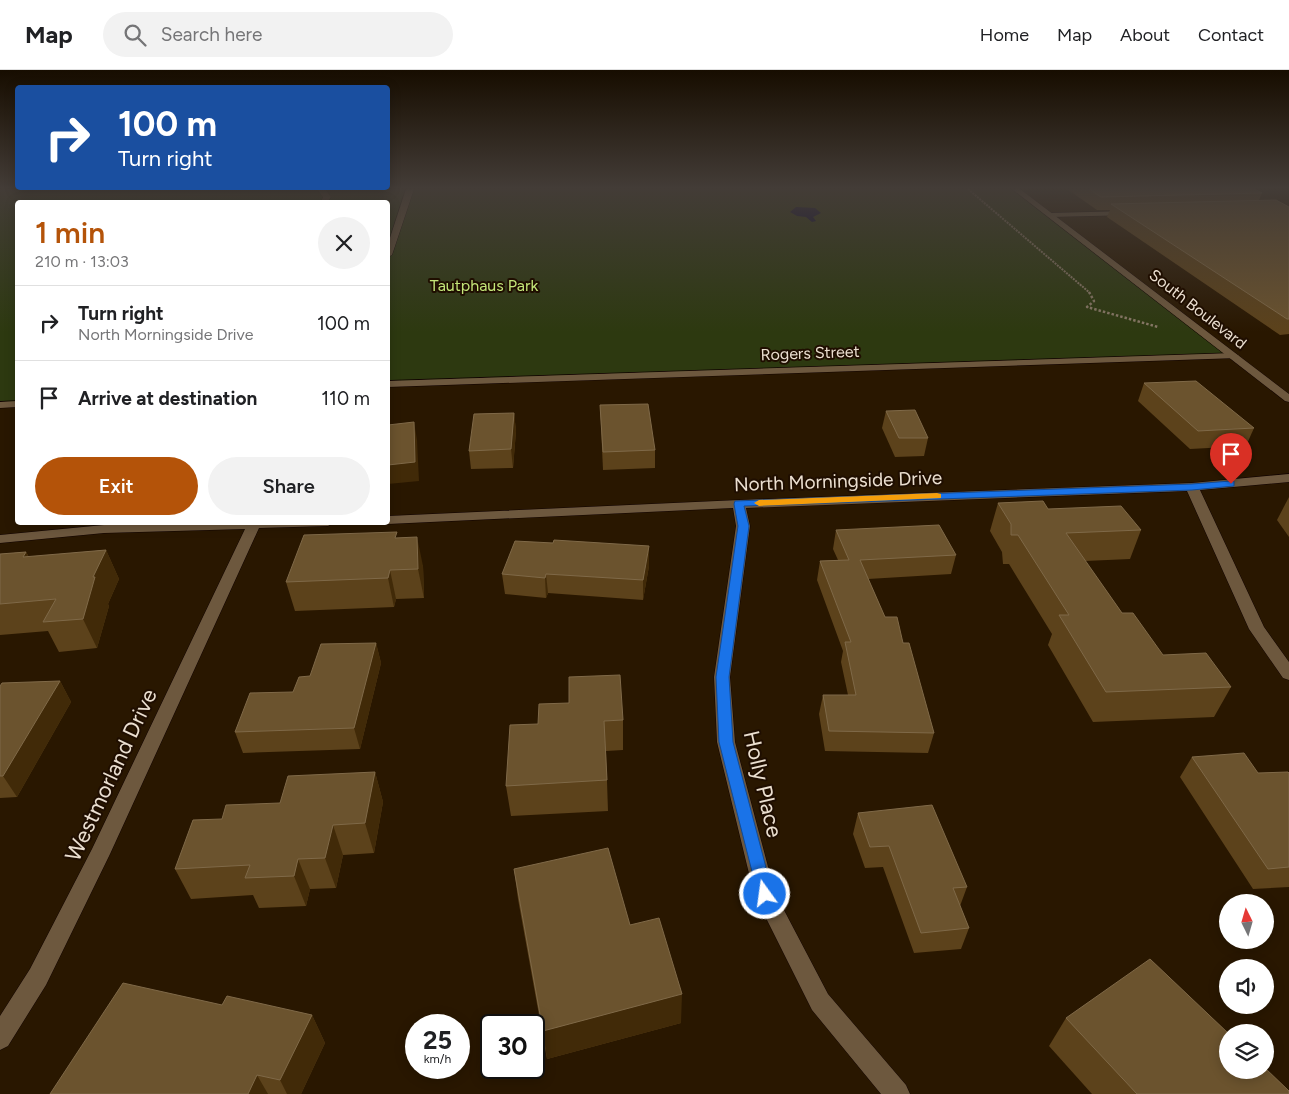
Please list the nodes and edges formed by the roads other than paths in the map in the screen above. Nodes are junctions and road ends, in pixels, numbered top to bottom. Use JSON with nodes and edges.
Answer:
{"nodes":[{"id":1,"x":394,"y":237,"type":"edge"},
{"id":2,"x":1078,"y":237,"type":"edge"},
{"id":3,"x":390,"y":249,"type":"edge"},
{"id":4,"x":1234,"y":356,"type":"junction"},
{"id":5,"x":390,"y":384,"type":"edge"},
{"id":6,"x":1289,"y":399,"type":"edge"},
{"id":7,"x":15,"y":404,"type":"edge"},
{"id":8,"x":0,"y":405,"type":"edge"},
{"id":9,"x":1289,"y":478,"type":"edge"},
{"id":10,"x":1192,"y":487,"type":"junction"},
{"id":11,"x":739,"y":504,"type":"junction"},
{"id":12,"x":390,"y":520,"type":"edge"},
{"id":13,"x":272,"y":525,"type":"edge"},
{"id":14,"x":253,"y":526,"type":"junction"},
{"id":15,"x":0,"y":539,"type":"edge"},
{"id":16,"x":1289,"y":674,"type":"edge"},
{"id":17,"x":0,"y":1038,"type":"edge"},
{"id":18,"x":897,"y":1094,"type":"edge"}],
"edges":[{"from":1,"to":3,"type":"street"},
{"from":2,"to":4,"type":"street","name":"South Boulevard"},
{"from":4,"to":5,"type":"street","name":"Rogers Street"},
{"from":4,"to":6,"type":"street","name":"South Boulevard"},
{"from":7,"to":8,"type":"street"},
{"from":9,"to":10,"type":"street","name":"North Morningside Drive"},
{"from":10,"to":11,"type":"street","name":"North Morningside Drive"},
{"from":10,"to":16,"type":"street"},
{"from":11,"to":12,"type":"street","name":"North Morningside Drive"},
{"from":11,"to":18,"type":"street","name":"Holly Place"},
{"from":13,"to":14,"type":"street"},
{"from":14,"to":15,"type":"street"},
{"from":14,"to":17,"type":"street","name":"Westmorland Drive"}]}
